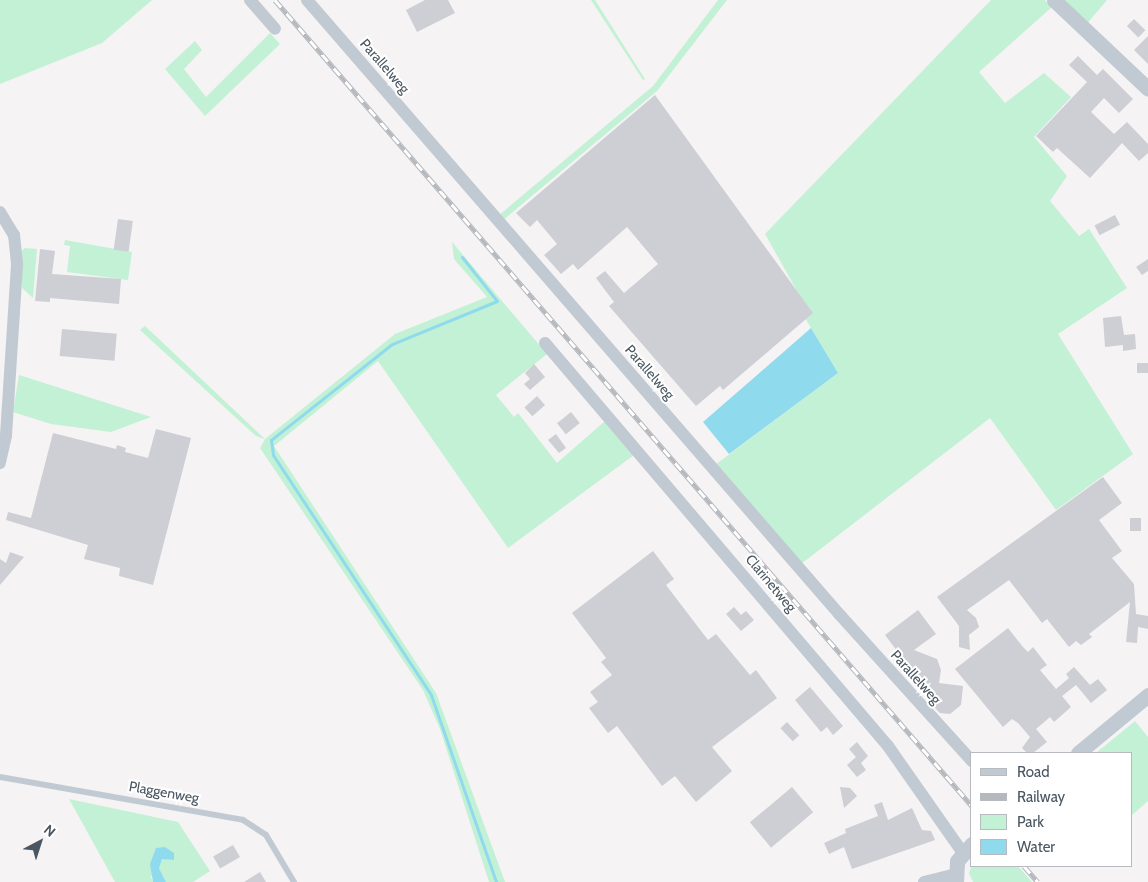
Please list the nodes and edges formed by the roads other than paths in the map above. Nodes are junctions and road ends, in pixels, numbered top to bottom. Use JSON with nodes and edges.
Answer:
{"nodes":[{"id":1,"x":250,"y":0,"type":"edge"},
{"id":2,"x":308,"y":0,"type":"edge"},
{"id":3,"x":1054,"y":0,"type":"edge"},
{"id":4,"x":275,"y":29,"type":"dead end"},
{"id":5,"x":1148,"y":89,"type":"edge"},
{"id":6,"x":0,"y":212,"type":"edge"},
{"id":7,"x":544,"y":342,"type":"dead end"},
{"id":8,"x":0,"y":463,"type":"edge"},
{"id":9,"x":1148,"y":695,"type":"edge"},
{"id":10,"x":1079,"y":752,"type":"edge"},
{"id":11,"x":970,"y":759,"type":"edge"},
{"id":12,"x":0,"y":777,"type":"edge"},
{"id":13,"x":967,"y":848,"type":"edge"},
{"id":14,"x":956,"y":878,"type":"edge"},
{"id":15,"x":294,"y":882,"type":"edge"},
{"id":16,"x":924,"y":882,"type":"edge"}],
"edges":[{"from":1,"to":4,"type":"street"},
{"from":2,"to":11,"type":"street","name":"Parallelweg"},
{"from":3,"to":5,"type":"street"},
{"from":6,"to":8,"type":"street"},
{"from":7,"to":13,"type":"street","name":"Clarinetweg"},
{"from":9,"to":10,"type":"street"},
{"from":12,"to":15,"type":"lane","name":"Plaggenweg"},
{"from":13,"to":14,"type":"street"},
{"from":14,"to":16,"type":"street"}]}
